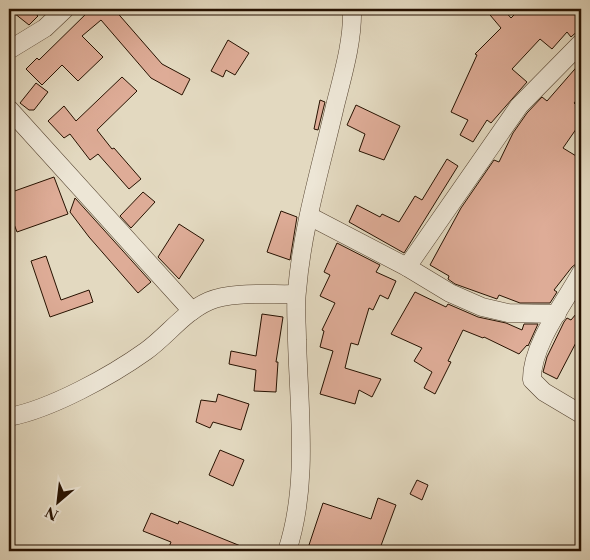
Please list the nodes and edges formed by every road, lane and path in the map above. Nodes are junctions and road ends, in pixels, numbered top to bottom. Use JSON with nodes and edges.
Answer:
{"nodes":[{"id":1,"x":65,"y":9,"type":"edge"},
{"id":2,"x":352,"y":9,"type":"edge"},
{"id":3,"x":581,"y":43,"type":"edge"},
{"id":4,"x":9,"y":50,"type":"edge"},
{"id":5,"x":9,"y":109,"type":"edge"},
{"id":6,"x":309,"y":216,"type":"junction"},
{"id":7,"x":407,"y":267,"type":"junction"},
{"id":8,"x":581,"y":273,"type":"edge"},
{"id":9,"x":296,"y":294,"type":"junction"},
{"id":10,"x":192,"y":311,"type":"junction"},
{"id":11,"x":557,"y":314,"type":"junction"},
{"id":12,"x":581,"y":414,"type":"edge"},
{"id":13,"x":9,"y":417,"type":"edge"},
{"id":14,"x":287,"y":551,"type":"edge"}],
"edges":[{"from":1,"to":4,"type":"street"},
{"from":2,"to":6,"type":"street"},
{"from":3,"to":7,"type":"street"},
{"from":5,"to":10,"type":"street"},
{"from":6,"to":7,"type":"street"},
{"from":6,"to":9,"type":"street"},
{"from":7,"to":11,"type":"street"},
{"from":8,"to":11,"type":"street"},
{"from":9,"to":10,"type":"street"},
{"from":9,"to":14,"type":"street"},
{"from":10,"to":13,"type":"street"},
{"from":11,"to":12,"type":"street"}]}
